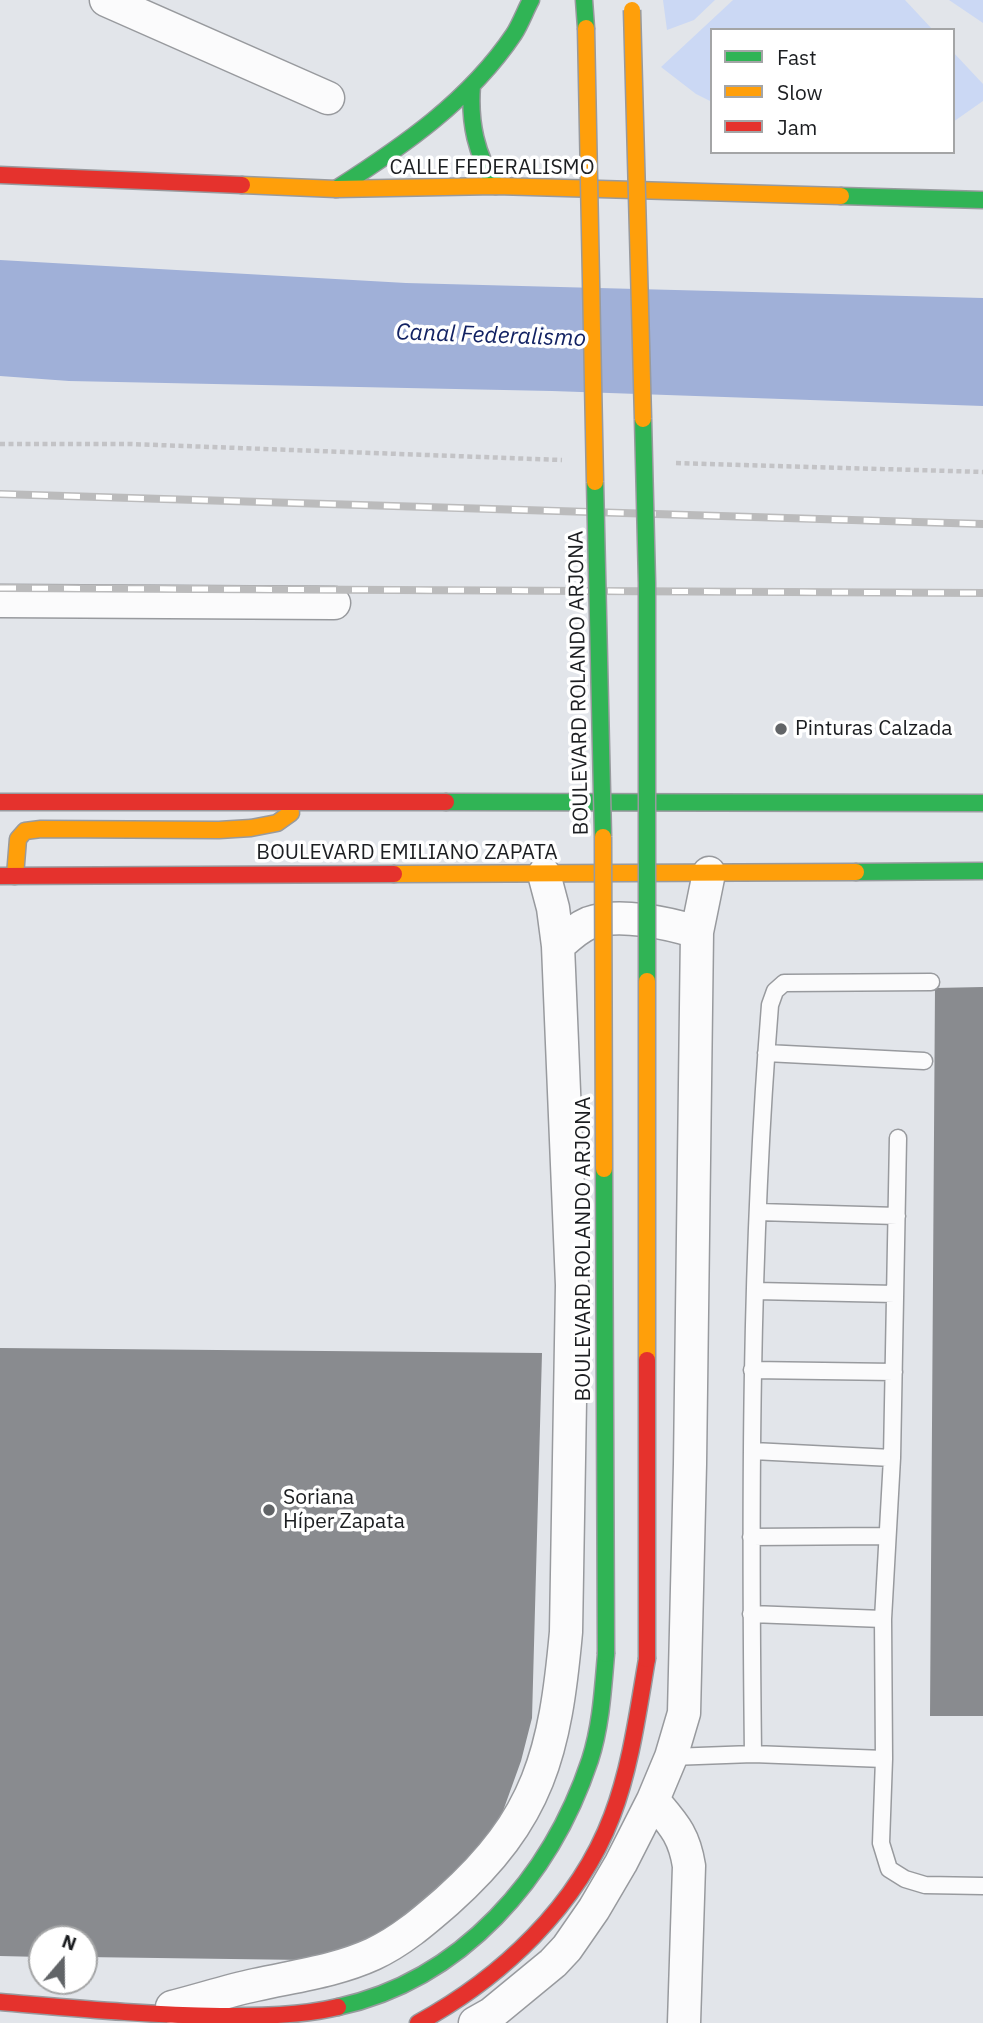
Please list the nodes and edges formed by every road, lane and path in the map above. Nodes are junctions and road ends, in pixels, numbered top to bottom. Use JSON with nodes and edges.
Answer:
{"nodes":[{"id":1,"x":106,"y":0,"type":"edge"},
{"id":2,"x":531,"y":0,"type":"edge"},
{"id":3,"x":584,"y":0,"type":"edge"},
{"id":4,"x":632,"y":5,"type":"edge"},
{"id":5,"x":472,"y":85,"type":"junction"},
{"id":6,"x":328,"y":98,"type":"dead end"},
{"id":7,"x":0,"y":175,"type":"edge"},
{"id":8,"x":496,"y":186,"type":"junction"},
{"id":9,"x":336,"y":188,"type":"junction"},
{"id":10,"x":983,"y":200,"type":"edge"},
{"id":11,"x":0,"y":444,"type":"edge"},
{"id":12,"x":571,"y":460,"type":"dead end"},
{"id":13,"x":664,"y":463,"type":"dead end"},
{"id":14,"x":983,"y":472,"type":"edge"},
{"id":15,"x":0,"y":601,"type":"edge"},
{"id":16,"x":334,"y":603,"type":"dead end"},
{"id":17,"x":0,"y":802,"type":"edge"},
{"id":18,"x":307,"y":802,"type":"junction"},
{"id":19,"x":983,"y":803,"type":"edge"},
{"id":20,"x":983,"y":871,"type":"edge"},
{"id":21,"x":709,"y":873,"type":"junction"},
{"id":22,"x":544,"y":874,"type":"junction"},
{"id":23,"x":8,"y":876,"type":"edge"},
{"id":24,"x":697,"y":932,"type":"junction"},
{"id":25,"x":558,"y":946,"type":"junction"},
{"id":26,"x":931,"y":982,"type":"dead end"},
{"id":27,"x":766,"y":1053,"type":"junction"},
{"id":28,"x":924,"y":1061,"type":"dead end"},
{"id":29,"x":898,"y":1138,"type":"dead end"},
{"id":30,"x":758,"y":1212,"type":"junction"},
{"id":31,"x":897,"y":1216,"type":"junction"},
{"id":32,"x":756,"y":1291,"type":"junction"},
{"id":33,"x":895,"y":1294,"type":"junction"},
{"id":34,"x":752,"y":1370,"type":"junction"},
{"id":35,"x":894,"y":1372,"type":"junction"},
{"id":36,"x":753,"y":1451,"type":"junction"},
{"id":37,"x":892,"y":1458,"type":"junction"},
{"id":38,"x":886,"y":1536,"type":"junction"},
{"id":39,"x":751,"y":1537,"type":"junction"},
{"id":40,"x":751,"y":1614,"type":"junction"},
{"id":41,"x":883,"y":1619,"type":"junction"},
{"id":42,"x":753,"y":1754,"type":"junction"},
{"id":43,"x":671,"y":1757,"type":"junction"},
{"id":44,"x":884,"y":1759,"type":"junction"},
{"id":45,"x":653,"y":1800,"type":"junction"},
{"id":46,"x":983,"y":1886,"type":"edge"},
{"id":47,"x":0,"y":2002,"type":"edge"},
{"id":48,"x":150,"y":2014,"type":"junction"},
{"id":49,"x":418,"y":2023,"type":"edge"},
{"id":50,"x":475,"y":2023,"type":"edge"},
{"id":51,"x":684,"y":2023,"type":"edge"}],
"edges":[{"from":1,"to":6,"type":"street"},
{"from":2,"to":5,"type":"main road"},
{"from":3,"to":48,"type":"main road","name":"BOULEVARD ROLANDO ARJONA","bridge":true},
{"from":4,"to":49,"type":"main road","bridge":true},
{"from":5,"to":8,"type":"main road"},
{"from":5,"to":9,"type":"main road"},
{"from":7,"to":9,"type":"main road","name":"CALLE FEDERALISMO"},
{"from":8,"to":9,"type":"main road","name":"CALLE FEDERALISMO"},
{"from":8,"to":10,"type":"main road","name":"CALLE FEDERALISMO"},
{"from":11,"to":12,"type":"path"},
{"from":13,"to":14,"type":"path"},
{"from":15,"to":16,"type":"street"},
{"from":17,"to":18,"type":"main road"},
{"from":18,"to":19,"type":"main road"},
{"from":18,"to":23,"type":"main road"},
{"from":20,"to":21,"type":"main road","name":"BOULEVARD EMILIANO ZAPATA"},
{"from":21,"to":22,"type":"main road","name":"BOULEVARD EMILIANO ZAPATA"},
{"from":21,"to":24,"type":"street"},
{"from":22,"to":23,"type":"main road","name":"BOULEVARD EMILIANO ZAPATA"},
{"from":22,"to":25,"type":"street"},
{"from":24,"to":25,"type":"street"},
{"from":24,"to":43,"type":"street"},
{"from":25,"to":48,"type":"street"},
{"from":26,"to":27,"type":"lane"},
{"from":27,"to":28,"type":"lane"},
{"from":27,"to":30,"type":"lane"},
{"from":29,"to":31,"type":"lane"},
{"from":30,"to":31,"type":"lane"},
{"from":30,"to":32,"type":"lane"},
{"from":31,"to":33,"type":"lane"},
{"from":32,"to":33,"type":"lane"},
{"from":32,"to":34,"type":"lane"},
{"from":33,"to":35,"type":"lane"},
{"from":34,"to":35,"type":"lane"},
{"from":34,"to":36,"type":"lane"},
{"from":35,"to":37,"type":"lane"},
{"from":36,"to":37,"type":"lane"},
{"from":36,"to":39,"type":"lane"},
{"from":37,"to":38,"type":"lane"},
{"from":38,"to":39,"type":"lane"},
{"from":38,"to":41,"type":"lane"},
{"from":39,"to":40,"type":"lane"},
{"from":40,"to":41,"type":"lane"},
{"from":40,"to":42,"type":"lane"},
{"from":41,"to":44,"type":"lane"},
{"from":42,"to":43,"type":"lane"},
{"from":42,"to":44,"type":"lane"},
{"from":43,"to":45,"type":"street"},
{"from":44,"to":46,"type":"lane"},
{"from":45,"to":50,"type":"street"},
{"from":45,"to":51,"type":"street"},
{"from":47,"to":48,"type":"main road","name":"BOULEVARD ROLANDO ARJONA"}]}
